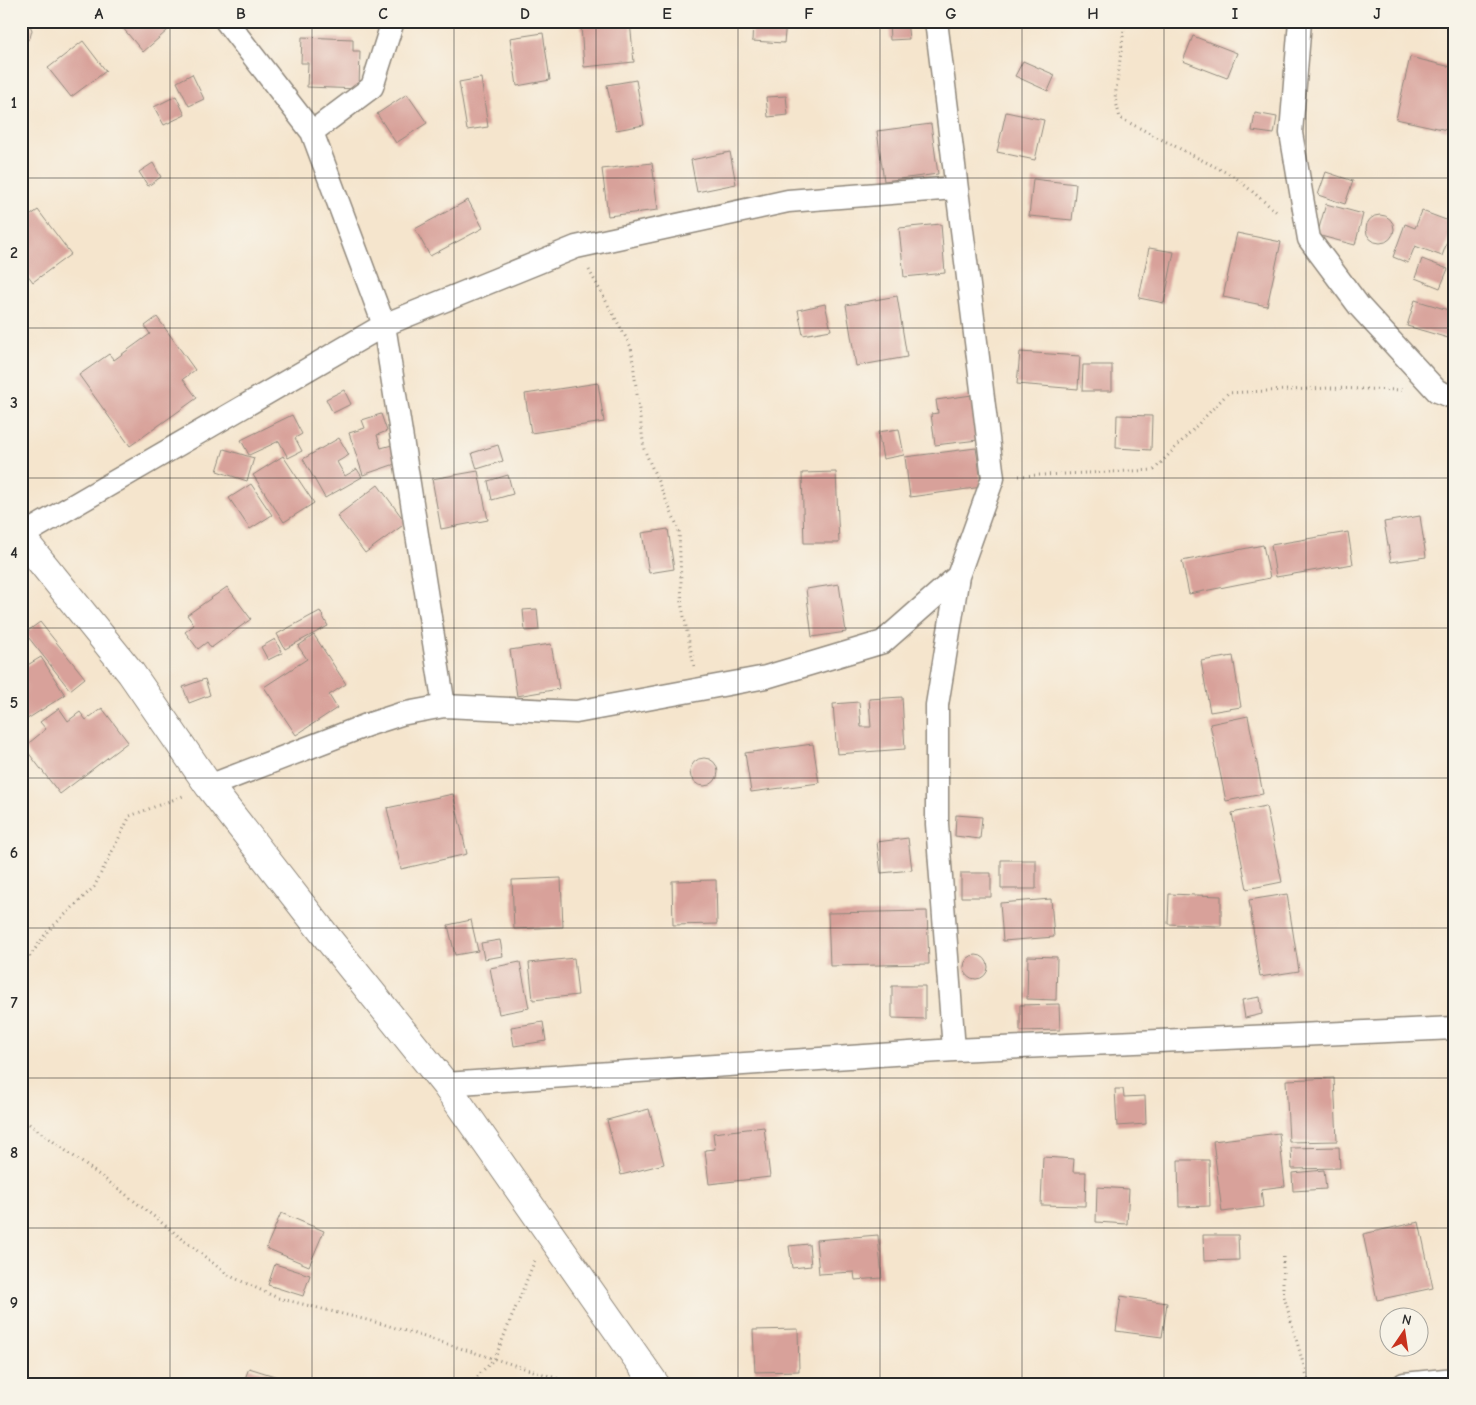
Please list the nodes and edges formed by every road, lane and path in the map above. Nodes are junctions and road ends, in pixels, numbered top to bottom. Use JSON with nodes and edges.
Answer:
{"nodes":[{"id":1,"x":226,"y":21,"type":"edge"},
{"id":2,"x":392,"y":21,"type":"edge"},
{"id":3,"x":936,"y":21,"type":"edge"},
{"id":4,"x":1125,"y":21,"type":"edge"},
{"id":5,"x":1300,"y":21,"type":"edge"},
{"id":6,"x":312,"y":132,"type":"junction"},
{"id":7,"x":955,"y":188,"type":"junction"},
{"id":8,"x":1309,"y":239,"type":"junction"},
{"id":9,"x":576,"y":247,"type":"junction"},
{"id":10,"x":384,"y":325,"type":"junction"},
{"id":11,"x":1446,"y":394,"type":"edge"},
{"id":12,"x":993,"y":478,"type":"junction"},
{"id":13,"x":21,"y":536,"type":"edge"},
{"id":14,"x":958,"y":576,"type":"junction"},
{"id":15,"x":699,"y":689,"type":"junction"},
{"id":16,"x":444,"y":706,"type":"junction"},
{"id":17,"x":210,"y":786,"type":"junction"},
{"id":18,"x":21,"y":969,"type":"edge"},
{"id":19,"x":1455,"y":1028,"type":"edge"},
{"id":20,"x":954,"y":1050,"type":"junction"},
{"id":21,"x":445,"y":1084,"type":"junction"},
{"id":22,"x":21,"y":1118,"type":"edge"},
{"id":23,"x":547,"y":1230,"type":"junction"},
{"id":24,"x":1283,"y":1257,"type":"dead end"},
{"id":25,"x":494,"y":1358,"type":"junction"},
{"id":26,"x":1455,"y":1379,"type":"edge"},
{"id":27,"x":470,"y":1384,"type":"edge"},
{"id":28,"x":575,"y":1384,"type":"edge"},
{"id":29,"x":655,"y":1384,"type":"edge"},
{"id":30,"x":1309,"y":1384,"type":"edge"},
{"id":31,"x":1404,"y":1384,"type":"edge"}],
"edges":[{"from":1,"to":6,"type":"street"},
{"from":2,"to":6,"type":"street"},
{"from":3,"to":7,"type":"street"},
{"from":4,"to":8,"type":"path"},
{"from":5,"to":8,"type":"street"},
{"from":6,"to":10,"type":"street"},
{"from":7,"to":9,"type":"street"},
{"from":7,"to":12,"type":"street"},
{"from":8,"to":11,"type":"street"},
{"from":9,"to":10,"type":"street"},
{"from":9,"to":15,"type":"path"},
{"from":10,"to":13,"type":"street"},
{"from":10,"to":16,"type":"street"},
{"from":11,"to":12,"type":"path"},
{"from":12,"to":14,"type":"street"},
{"from":13,"to":17,"type":"main road"},
{"from":14,"to":15,"type":"street"},
{"from":14,"to":20,"type":"street"},
{"from":15,"to":16,"type":"street"},
{"from":16,"to":17,"type":"street"},
{"from":17,"to":18,"type":"path"},
{"from":17,"to":21,"type":"main road"},
{"from":19,"to":20,"type":"street"},
{"from":20,"to":21,"type":"street"},
{"from":21,"to":23,"type":"main road"},
{"from":22,"to":25,"type":"path"},
{"from":23,"to":25,"type":"path"},
{"from":23,"to":29,"type":"main road"},
{"from":24,"to":30,"type":"path"},
{"from":25,"to":27,"type":"path"},
{"from":25,"to":28,"type":"path"},
{"from":26,"to":31,"type":"street"}]}
